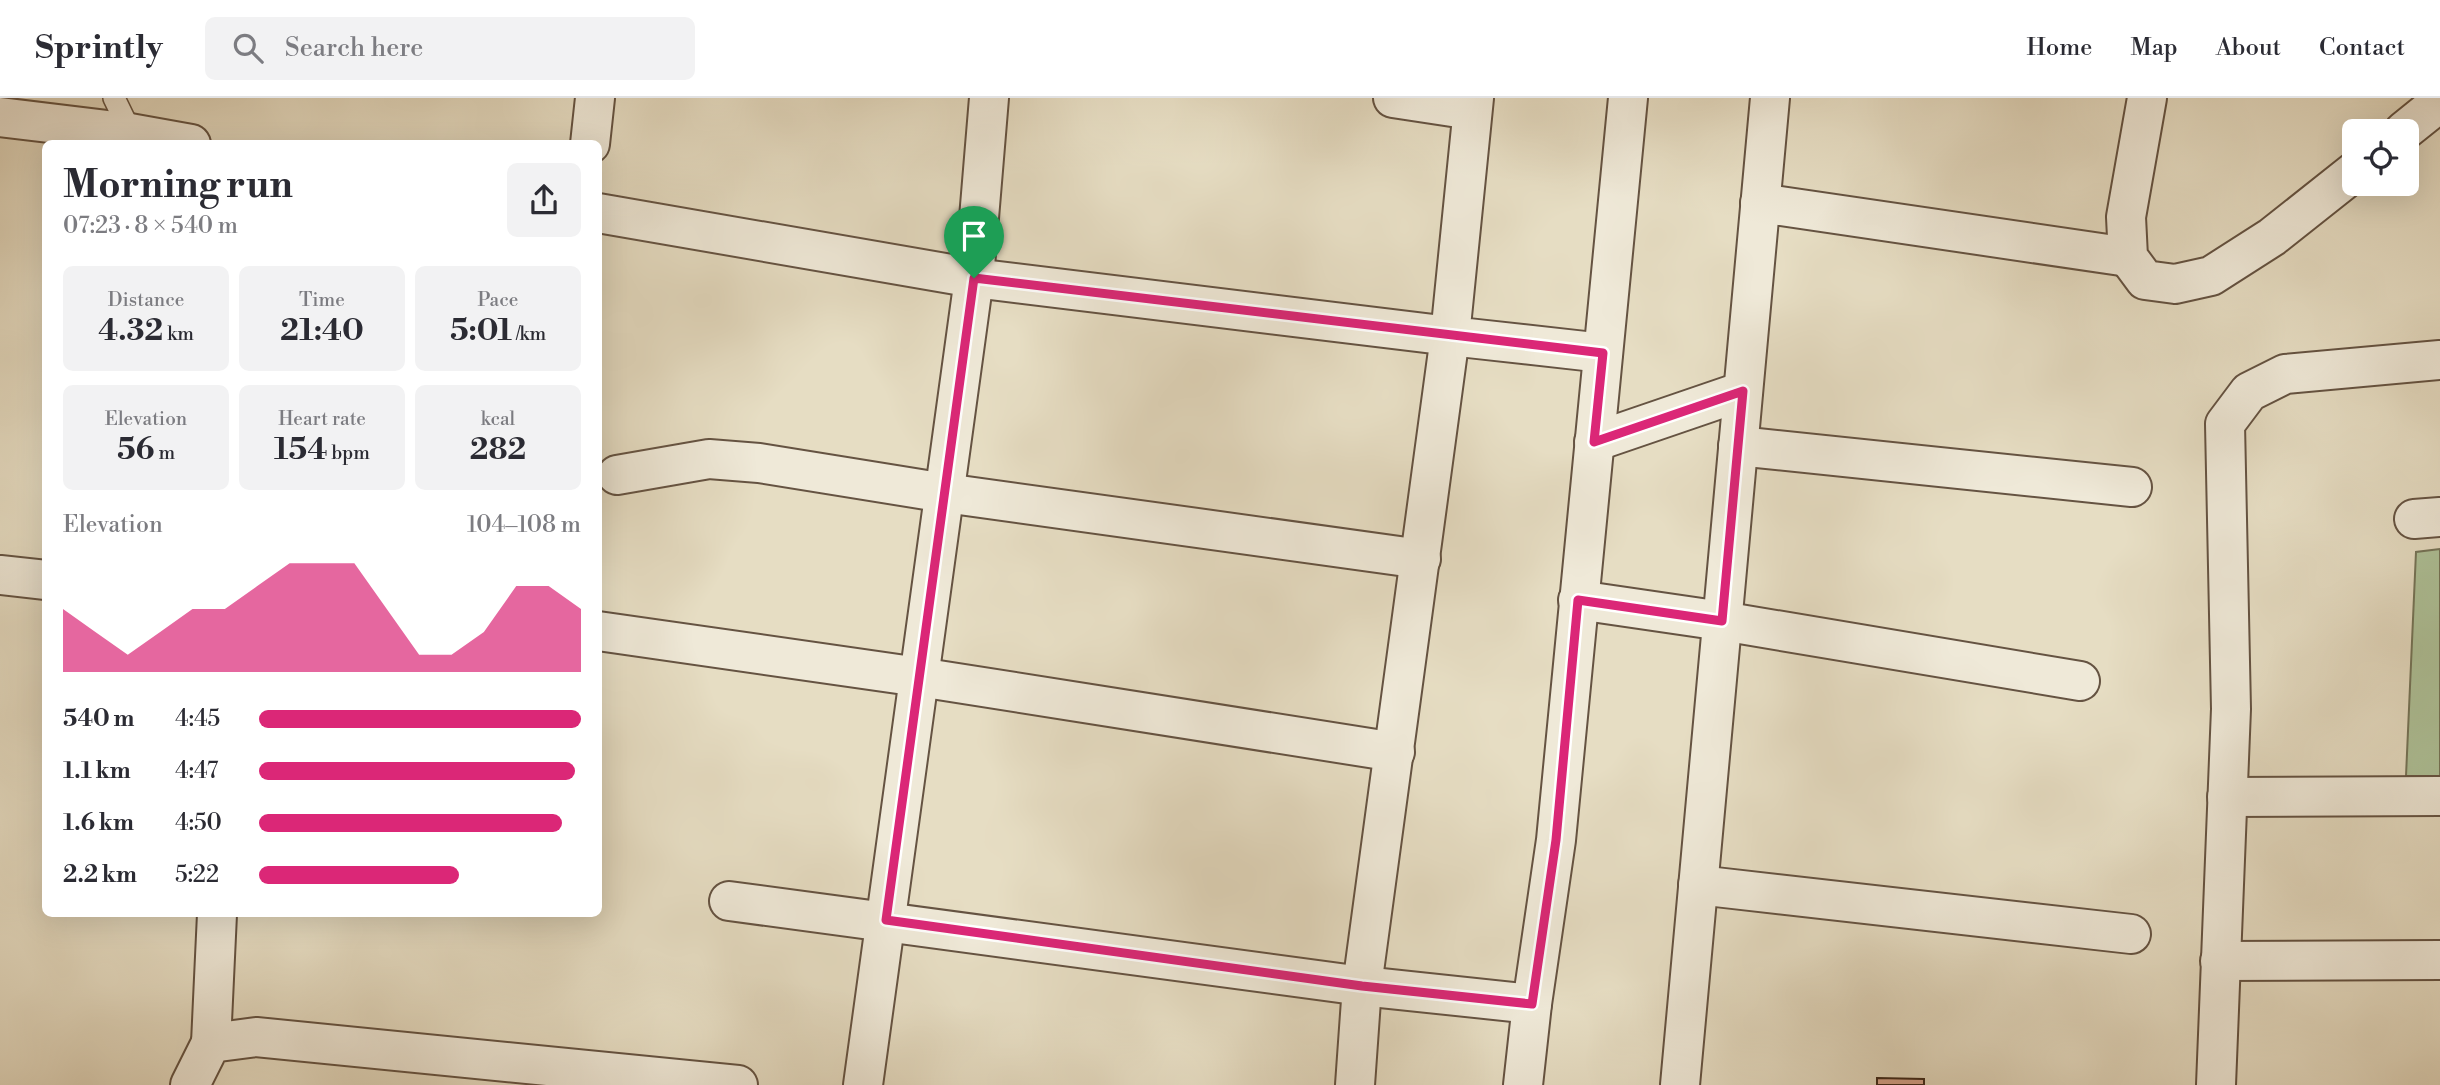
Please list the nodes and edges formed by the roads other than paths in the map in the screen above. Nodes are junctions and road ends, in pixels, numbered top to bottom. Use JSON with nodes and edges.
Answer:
{"nodes":[{"id":1,"x":114,"y":98,"type":"edge"},
{"id":2,"x":596,"y":98,"type":"edge"},
{"id":3,"x":989,"y":98,"type":"edge"},
{"id":4,"x":1393,"y":98,"type":"edge"},
{"id":5,"x":1628,"y":98,"type":"edge"},
{"id":6,"x":1770,"y":98,"type":"edge"},
{"id":7,"x":2147,"y":98,"type":"edge"},
{"id":8,"x":2440,"y":103,"type":"edge"},
{"id":9,"x":1473,"y":104,"type":"edge"},
{"id":10,"x":0,"y":117,"type":"edge"},
{"id":11,"x":2419,"y":119,"type":"edge"},
{"id":12,"x":131,"y":133,"type":"junction"},
{"id":13,"x":169,"y":140,"type":"edge"},
{"id":14,"x":591,"y":140,"type":"edge"},
{"id":15,"x":2342,"y":182,"type":"edge"},
{"id":16,"x":1760,"y":203,"type":"junction"},
{"id":17,"x":602,"y":215,"type":"edge"},
{"id":18,"x":2128,"y":257,"type":"junction"},
{"id":19,"x":974,"y":278,"type":"junction"},
{"id":20,"x":1450,"y":335,"type":"junction"},
{"id":21,"x":1603,"y":353,"type":"junction"},
{"id":22,"x":2440,"y":360,"type":"edge"},
{"id":23,"x":1743,"y":391,"type":"junction"},
{"id":24,"x":1594,"y":442,"type":"junction"},
{"id":25,"x":1738,"y":446,"type":"junction"},
{"id":26,"x":617,"y":475,"type":"dead end"},
{"id":27,"x":2132,"y":487,"type":"dead end"},
{"id":28,"x":945,"y":493,"type":"junction"},
{"id":29,"x":1421,"y":559,"type":"junction"},
{"id":30,"x":0,"y":575,"type":"edge"},
{"id":31,"x":42,"y":580,"type":"edge"},
{"id":32,"x":1578,"y":600,"type":"junction"},
{"id":33,"x":1722,"y":621,"type":"junction"},
{"id":34,"x":602,"y":632,"type":"edge"},
{"id":35,"x":919,"y":677,"type":"junction"},
{"id":36,"x":2080,"y":681,"type":"dead end"},
{"id":37,"x":1395,"y":752,"type":"junction"},
{"id":38,"x":2440,"y":796,"type":"edge"},
{"id":39,"x":2227,"y":797,"type":"junction"},
{"id":40,"x":1698,"y":885,"type":"junction"},
{"id":41,"x":729,"y":901,"type":"dead end"},
{"id":42,"x":217,"y":917,"type":"edge"},
{"id":43,"x":886,"y":920,"type":"junction"},
{"id":44,"x":2131,"y":934,"type":"dead end"},
{"id":45,"x":2440,"y":960,"type":"edge"},
{"id":46,"x":2220,"y":961,"type":"junction"},
{"id":47,"x":1362,"y":986,"type":"junction"},
{"id":48,"x":1532,"y":1004,"type":"junction"},
{"id":49,"x":211,"y":1043,"type":"junction"},
{"id":50,"x":190,"y":1085,"type":"edge"},
{"id":51,"x":738,"y":1085,"type":"edge"},
{"id":52,"x":863,"y":1085,"type":"edge"},
{"id":53,"x":1355,"y":1085,"type":"edge"},
{"id":54,"x":1523,"y":1085,"type":"edge"},
{"id":55,"x":1681,"y":1085,"type":"edge"},
{"id":56,"x":2216,"y":1085,"type":"edge"}],
"edges":[{"from":1,"to":12,"type":"lane"},
{"from":2,"to":14,"type":"street"},
{"from":3,"to":19,"type":"street"},
{"from":4,"to":9,"type":"street"},
{"from":5,"to":21,"type":"street"},
{"from":6,"to":16,"type":"street"},
{"from":7,"to":18,"type":"street"},
{"from":8,"to":11,"type":"street"},
{"from":9,"to":20,"type":"street"},
{"from":10,"to":12,"type":"street"},
{"from":12,"to":13,"type":"street"},
{"from":15,"to":18,"type":"street"},
{"from":16,"to":18,"type":"street"},
{"from":16,"to":23,"type":"street"},
{"from":17,"to":19,"type":"street"},
{"from":19,"to":20,"type":"street"},
{"from":19,"to":28,"type":"street"},
{"from":20,"to":21,"type":"street"},
{"from":20,"to":29,"type":"street"},
{"from":21,"to":24,"type":"street"},
{"from":22,"to":39,"type":"street"},
{"from":23,"to":24,"type":"street"},
{"from":23,"to":25,"type":"street"},
{"from":24,"to":32,"type":"street"},
{"from":25,"to":27,"type":"street"},
{"from":25,"to":33,"type":"street"},
{"from":26,"to":28,"type":"street"},
{"from":28,"to":29,"type":"street"},
{"from":28,"to":35,"type":"street"},
{"from":29,"to":37,"type":"street"},
{"from":30,"to":31,"type":"street"},
{"from":32,"to":33,"type":"street"},
{"from":32,"to":48,"type":"street"},
{"from":33,"to":36,"type":"street"},
{"from":33,"to":40,"type":"street"},
{"from":34,"to":35,"type":"street"},
{"from":35,"to":37,"type":"street"},
{"from":35,"to":43,"type":"street"},
{"from":37,"to":47,"type":"street"},
{"from":38,"to":39,"type":"street"},
{"from":39,"to":46,"type":"street"},
{"from":40,"to":44,"type":"street"},
{"from":40,"to":55,"type":"street"},
{"from":41,"to":43,"type":"street"},
{"from":42,"to":49,"type":"street"},
{"from":43,"to":47,"type":"street"},
{"from":43,"to":52,"type":"street"},
{"from":45,"to":46,"type":"street"},
{"from":46,"to":56,"type":"street"},
{"from":47,"to":48,"type":"street"},
{"from":47,"to":53,"type":"street"},
{"from":48,"to":54,"type":"street"},
{"from":49,"to":50,"type":"street"},
{"from":49,"to":51,"type":"street"}]}
